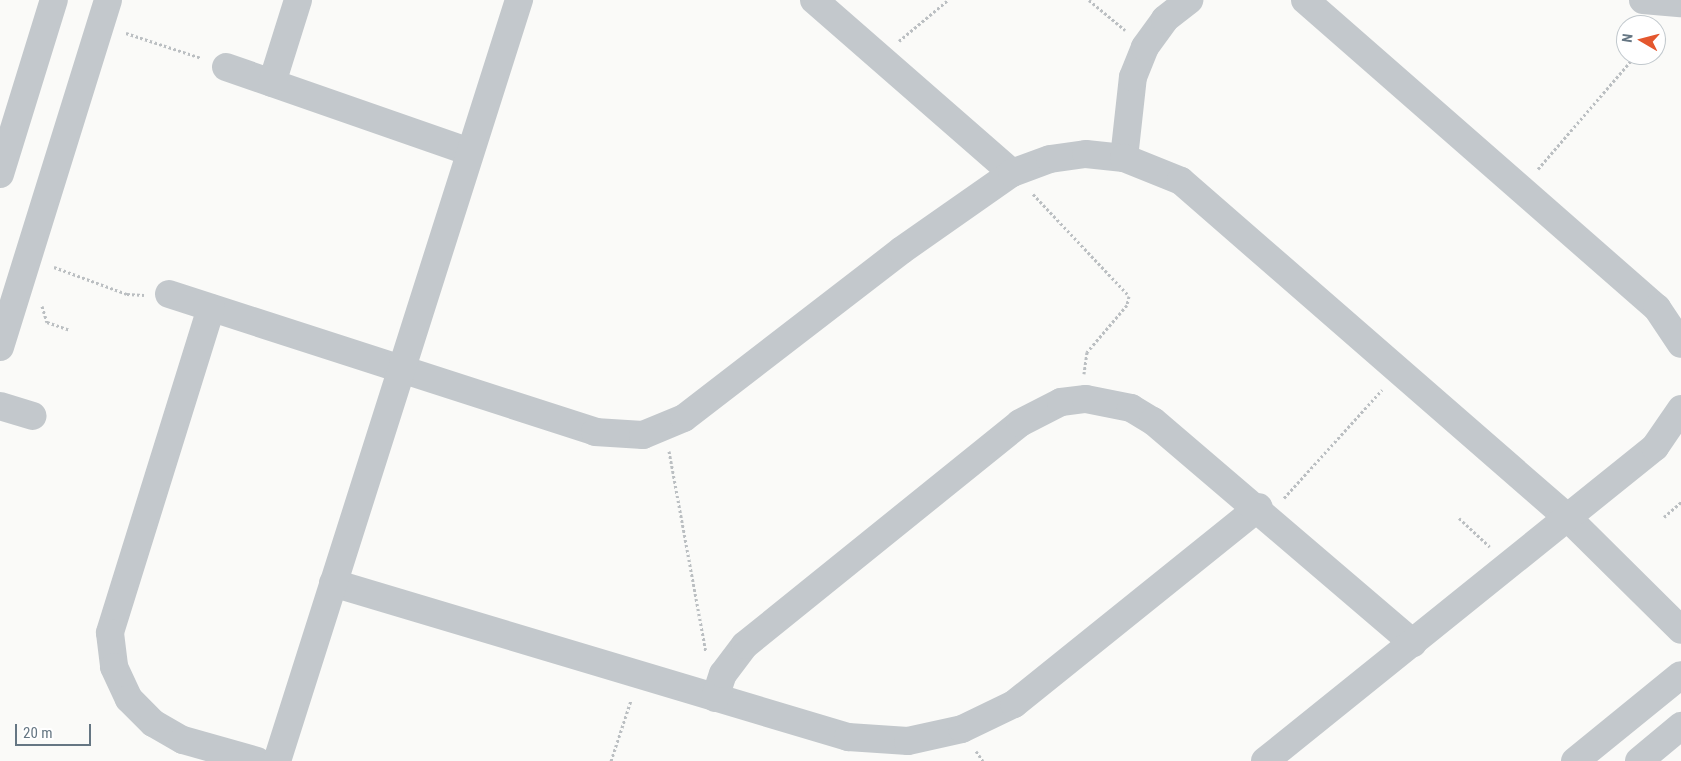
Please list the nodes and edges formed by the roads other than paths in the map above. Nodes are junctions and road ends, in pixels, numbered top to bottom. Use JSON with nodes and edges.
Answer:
{"nodes":[{"id":1,"x":54,"y":0,"type":"edge"},
{"id":2,"x":108,"y":0,"type":"edge"},
{"id":3,"x":298,"y":0,"type":"edge"},
{"id":4,"x":519,"y":0,"type":"edge"},
{"id":5,"x":814,"y":0,"type":"edge"},
{"id":6,"x":1189,"y":0,"type":"edge"},
{"id":7,"x":1305,"y":0,"type":"edge"},
{"id":8,"x":1643,"y":0,"type":"edge"},
{"id":9,"x":1681,"y":3,"type":"edge"},
{"id":10,"x":226,"y":67,"type":"dead end"},
{"id":11,"x":272,"y":83,"type":"junction"},
{"id":12,"x":470,"y":152,"type":"junction"},
{"id":13,"x":1124,"y":158,"type":"junction"},
{"id":14,"x":1012,"y":173,"type":"junction"},
{"id":15,"x":0,"y":174,"type":"edge"},
{"id":16,"x":169,"y":294,"type":"dead end"},
{"id":17,"x":211,"y":308,"type":"junction"},
{"id":18,"x":5,"y":312,"type":"edge"},
{"id":19,"x":1681,"y":344,"type":"edge"},
{"id":20,"x":0,"y":347,"type":"edge"},
{"id":21,"x":401,"y":369,"type":"junction"},
{"id":22,"x":0,"y":406,"type":"edge"},
{"id":23,"x":1681,"y":409,"type":"edge"},
{"id":24,"x":32,"y":416,"type":"dead end"},
{"id":25,"x":1264,"y":511,"type":"junction"},
{"id":26,"x":1568,"y":518,"type":"junction"},
{"id":27,"x":333,"y":583,"type":"junction"},
{"id":28,"x":1681,"y":630,"type":"edge"},
{"id":29,"x":1413,"y":643,"type":"junction"},
{"id":30,"x":1681,"y":675,"type":"edge"},
{"id":31,"x":715,"y":698,"type":"junction"},
{"id":32,"x":1681,"y":726,"type":"edge"},
{"id":33,"x":257,"y":761,"type":"edge"},
{"id":34,"x":277,"y":761,"type":"edge"},
{"id":35,"x":1265,"y":761,"type":"edge"},
{"id":36,"x":1575,"y":761,"type":"edge"},
{"id":37,"x":1639,"y":761,"type":"edge"}],
"edges":[{"from":1,"to":15,"type":"street"},
{"from":2,"to":18,"type":"street"},
{"from":3,"to":11,"type":"street"},
{"from":4,"to":12,"type":"street"},
{"from":5,"to":14,"type":"street"},
{"from":6,"to":13,"type":"street"},
{"from":7,"to":19,"type":"street"},
{"from":8,"to":9,"type":"street"},
{"from":10,"to":11,"type":"street"},
{"from":11,"to":12,"type":"street"},
{"from":12,"to":21,"type":"street"},
{"from":13,"to":14,"type":"street"},
{"from":13,"to":26,"type":"street"},
{"from":14,"to":21,"type":"street"},
{"from":16,"to":17,"type":"street"},
{"from":17,"to":21,"type":"street"},
{"from":17,"to":33,"type":"street"},
{"from":18,"to":20,"type":"street"},
{"from":21,"to":27,"type":"street"},
{"from":22,"to":24,"type":"street"},
{"from":23,"to":26,"type":"street"},
{"from":25,"to":29,"type":"street"},
{"from":25,"to":31,"type":"street"},
{"from":25,"to":31,"type":"street"},
{"from":26,"to":28,"type":"street"},
{"from":26,"to":29,"type":"street"},
{"from":27,"to":31,"type":"street"},
{"from":27,"to":34,"type":"street"},
{"from":29,"to":35,"type":"street"},
{"from":30,"to":36,"type":"street"},
{"from":32,"to":37,"type":"street"}]}
